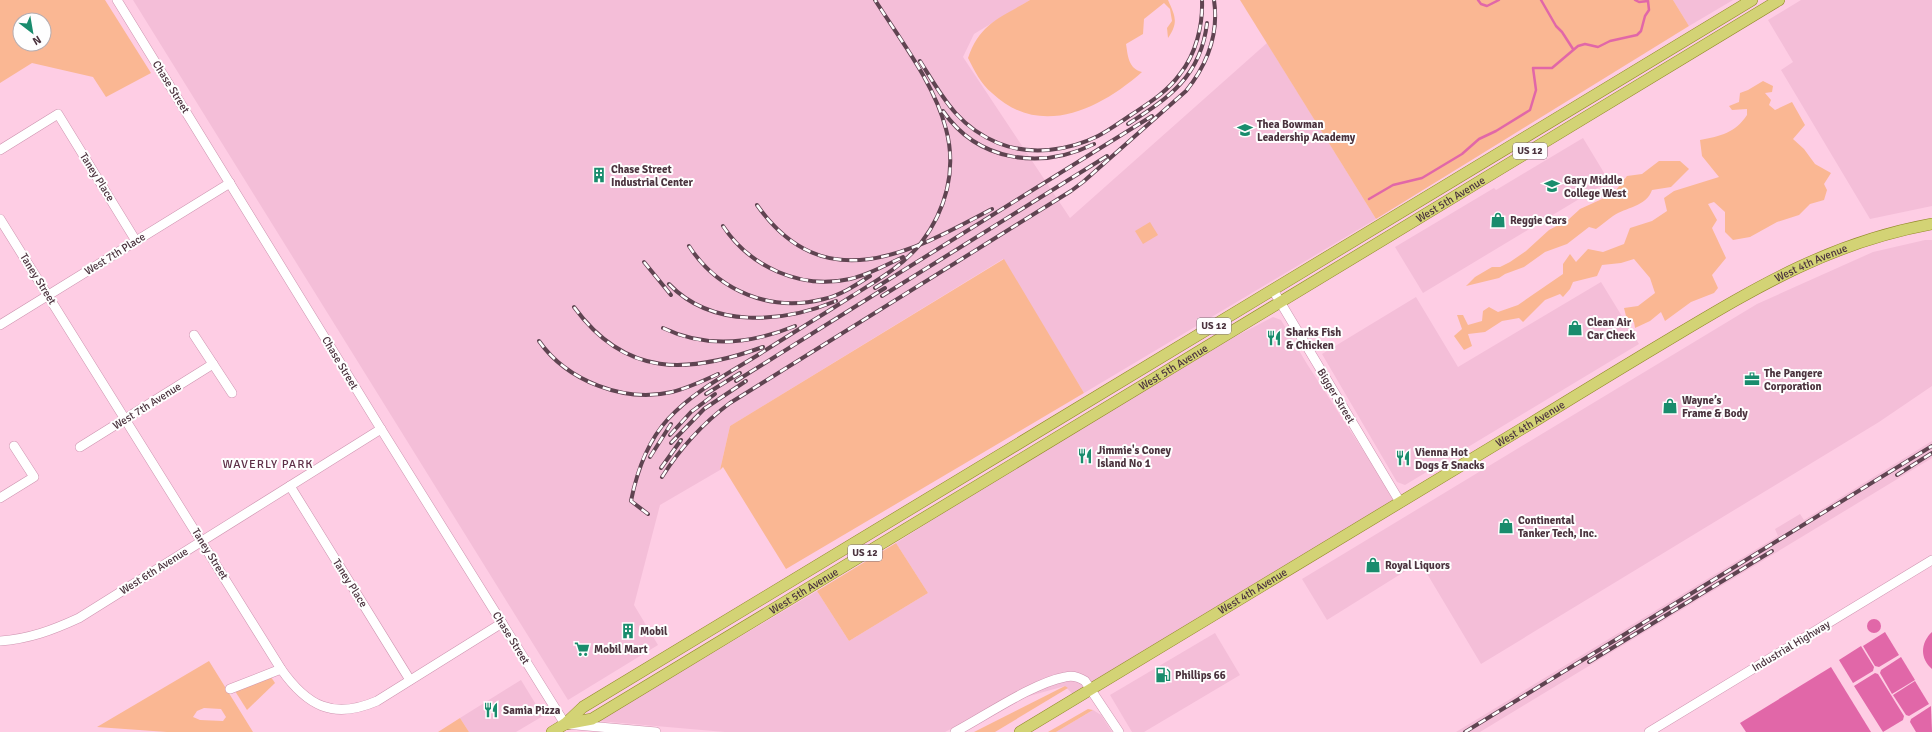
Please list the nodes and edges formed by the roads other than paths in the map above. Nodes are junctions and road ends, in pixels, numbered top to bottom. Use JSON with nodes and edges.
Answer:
{"nodes":[{"id":1,"x":117,"y":0,"type":"edge"},
{"id":2,"x":1752,"y":0,"type":"edge"},
{"id":3,"x":1779,"y":0,"type":"edge"},
{"id":4,"x":1618,"y":82,"type":"junction"},
{"id":5,"x":1625,"y":93,"type":"junction"},
{"id":6,"x":0,"y":150,"type":"edge"},
{"id":7,"x":230,"y":183,"type":"junction"},
{"id":8,"x":0,"y":219,"type":"edge"},
{"id":9,"x":1932,"y":224,"type":"edge"},
{"id":10,"x":136,"y":241,"type":"junction"},
{"id":11,"x":1273,"y":290,"type":"junction"},
{"id":12,"x":48,"y":296,"type":"junction"},
{"id":13,"x":1280,"y":302,"type":"junction"},
{"id":14,"x":0,"y":325,"type":"edge"},
{"id":15,"x":194,"y":335,"type":"dead end"},
{"id":16,"x":1155,"y":362,"type":"junction"},
{"id":17,"x":213,"y":364,"type":"junction"},
{"id":18,"x":1163,"y":374,"type":"junction"},
{"id":19,"x":232,"y":393,"type":"dead end"},
{"id":20,"x":125,"y":419,"type":"junction"},
{"id":21,"x":381,"y":429,"type":"junction"},
{"id":22,"x":14,"y":446,"type":"dead end"},
{"id":23,"x":80,"y":447,"type":"dead end"},
{"id":24,"x":290,"y":486,"type":"junction"},
{"id":25,"x":0,"y":498,"type":"edge"},
{"id":26,"x":1400,"y":502,"type":"junction"},
{"id":27,"x":889,"y":521,"type":"junction"},
{"id":28,"x":897,"y":534,"type":"junction"},
{"id":29,"x":202,"y":542,"type":"junction"},
{"id":30,"x":1932,"y":560,"type":"edge"},
{"id":31,"x":502,"y":623,"type":"junction"},
{"id":32,"x":715,"y":628,"type":"junction"},
{"id":33,"x":723,"y":640,"type":"junction"},
{"id":34,"x":0,"y":641,"type":"edge"},
{"id":35,"x":281,"y":669,"type":"junction"},
{"id":36,"x":410,"y":680,"type":"junction"},
{"id":37,"x":230,"y":688,"type":"dead end"},
{"id":38,"x":1091,"y":689,"type":"junction"},
{"id":39,"x":565,"y":724,"type":"junction"},
{"id":40,"x":552,"y":732,"type":"edge"},
{"id":41,"x":656,"y":732,"type":"edge"},
{"id":42,"x":955,"y":732,"type":"edge"},
{"id":43,"x":1020,"y":732,"type":"edge"},
{"id":44,"x":1119,"y":732,"type":"edge"},
{"id":45,"x":1649,"y":732,"type":"edge"}],
"edges":[{"from":1,"to":7,"type":"street","name":"Chase Street"},
{"from":2,"to":4,"type":"main road","name":"West 5th Avenue","number":"US 12"},
{"from":3,"to":5,"type":"main road","name":"West 5th Avenue","number":"US 12"},
{"from":4,"to":5,"type":"main road"},
{"from":4,"to":11,"type":"main road","name":"West 5th Avenue","number":"US 12"},
{"from":5,"to":13,"type":"main road","name":"West 5th Avenue","number":"US 12"},
{"from":6,"to":10,"type":"street","name":"Taney Place"},
{"from":7,"to":10,"type":"street","name":"West 7th Place"},
{"from":7,"to":21,"type":"street","name":"Chase Street"},
{"from":8,"to":12,"type":"street","name":"Taney Street"},
{"from":9,"to":26,"type":"main road","name":"West 4th Avenue"},
{"from":10,"to":12,"type":"street","name":"West 7th Place"},
{"from":11,"to":13,"type":"street","name":"Bigger Street"},
{"from":11,"to":16,"type":"main road","name":"West 5th Avenue","number":"US 12"},
{"from":12,"to":14,"type":"street","name":"West 7th Place"},
{"from":12,"to":20,"type":"street","name":"Taney Street"},
{"from":13,"to":18,"type":"main road","name":"West 5th Avenue","number":"US 12"},
{"from":13,"to":26,"type":"street","name":"Bigger Street"},
{"from":15,"to":17,"type":"street"},
{"from":16,"to":18,"type":"main road"},
{"from":16,"to":27,"type":"main road","name":"West 5th Avenue","number":"US 12"},
{"from":17,"to":19,"type":"street"},
{"from":17,"to":20,"type":"street","name":"West 7th Avenue"},
{"from":18,"to":28,"type":"main road","name":"West 5th Avenue","number":"US 12"},
{"from":20,"to":23,"type":"street","name":"West 7th Avenue"},
{"from":20,"to":29,"type":"street","name":"Taney Street"},
{"from":21,"to":24,"type":"street","name":"West 6th Avenue"},
{"from":21,"to":31,"type":"street","name":"Chase Street"},
{"from":22,"to":25,"type":"street"},
{"from":24,"to":29,"type":"street","name":"West 6th Avenue"},
{"from":24,"to":36,"type":"street","name":"Taney Place"},
{"from":26,"to":38,"type":"main road","name":"West 4th Avenue"},
{"from":27,"to":28,"type":"main road"},
{"from":27,"to":32,"type":"main road","name":"West 5th Avenue","number":"US 12"},
{"from":28,"to":33,"type":"main road","name":"West 5th Avenue","number":"US 12"},
{"from":29,"to":34,"type":"street","name":"West 6th Avenue"},
{"from":29,"to":35,"type":"street","name":"Taney Street"},
{"from":30,"to":45,"type":"street","name":"Industrial Highway"},
{"from":31,"to":36,"type":"street","name":"Taney Street"},
{"from":31,"to":39,"type":"street","name":"Chase Street"},
{"from":32,"to":33,"type":"main road"},
{"from":32,"to":39,"type":"main road","name":"West 5th Avenue","number":"US 12"},
{"from":33,"to":39,"type":"main road","name":"West 5th Avenue","number":"US 12"},
{"from":35,"to":36,"type":"street","name":"Taney Street"},
{"from":35,"to":37,"type":"street"},
{"from":38,"to":42,"type":"street"},
{"from":38,"to":43,"type":"main road","name":"West 4th Avenue"},
{"from":38,"to":44,"type":"street"},
{"from":39,"to":40,"type":"main road","name":"West 5th Avenue","number":"US 12"},
{"from":39,"to":41,"type":"street"}]}
